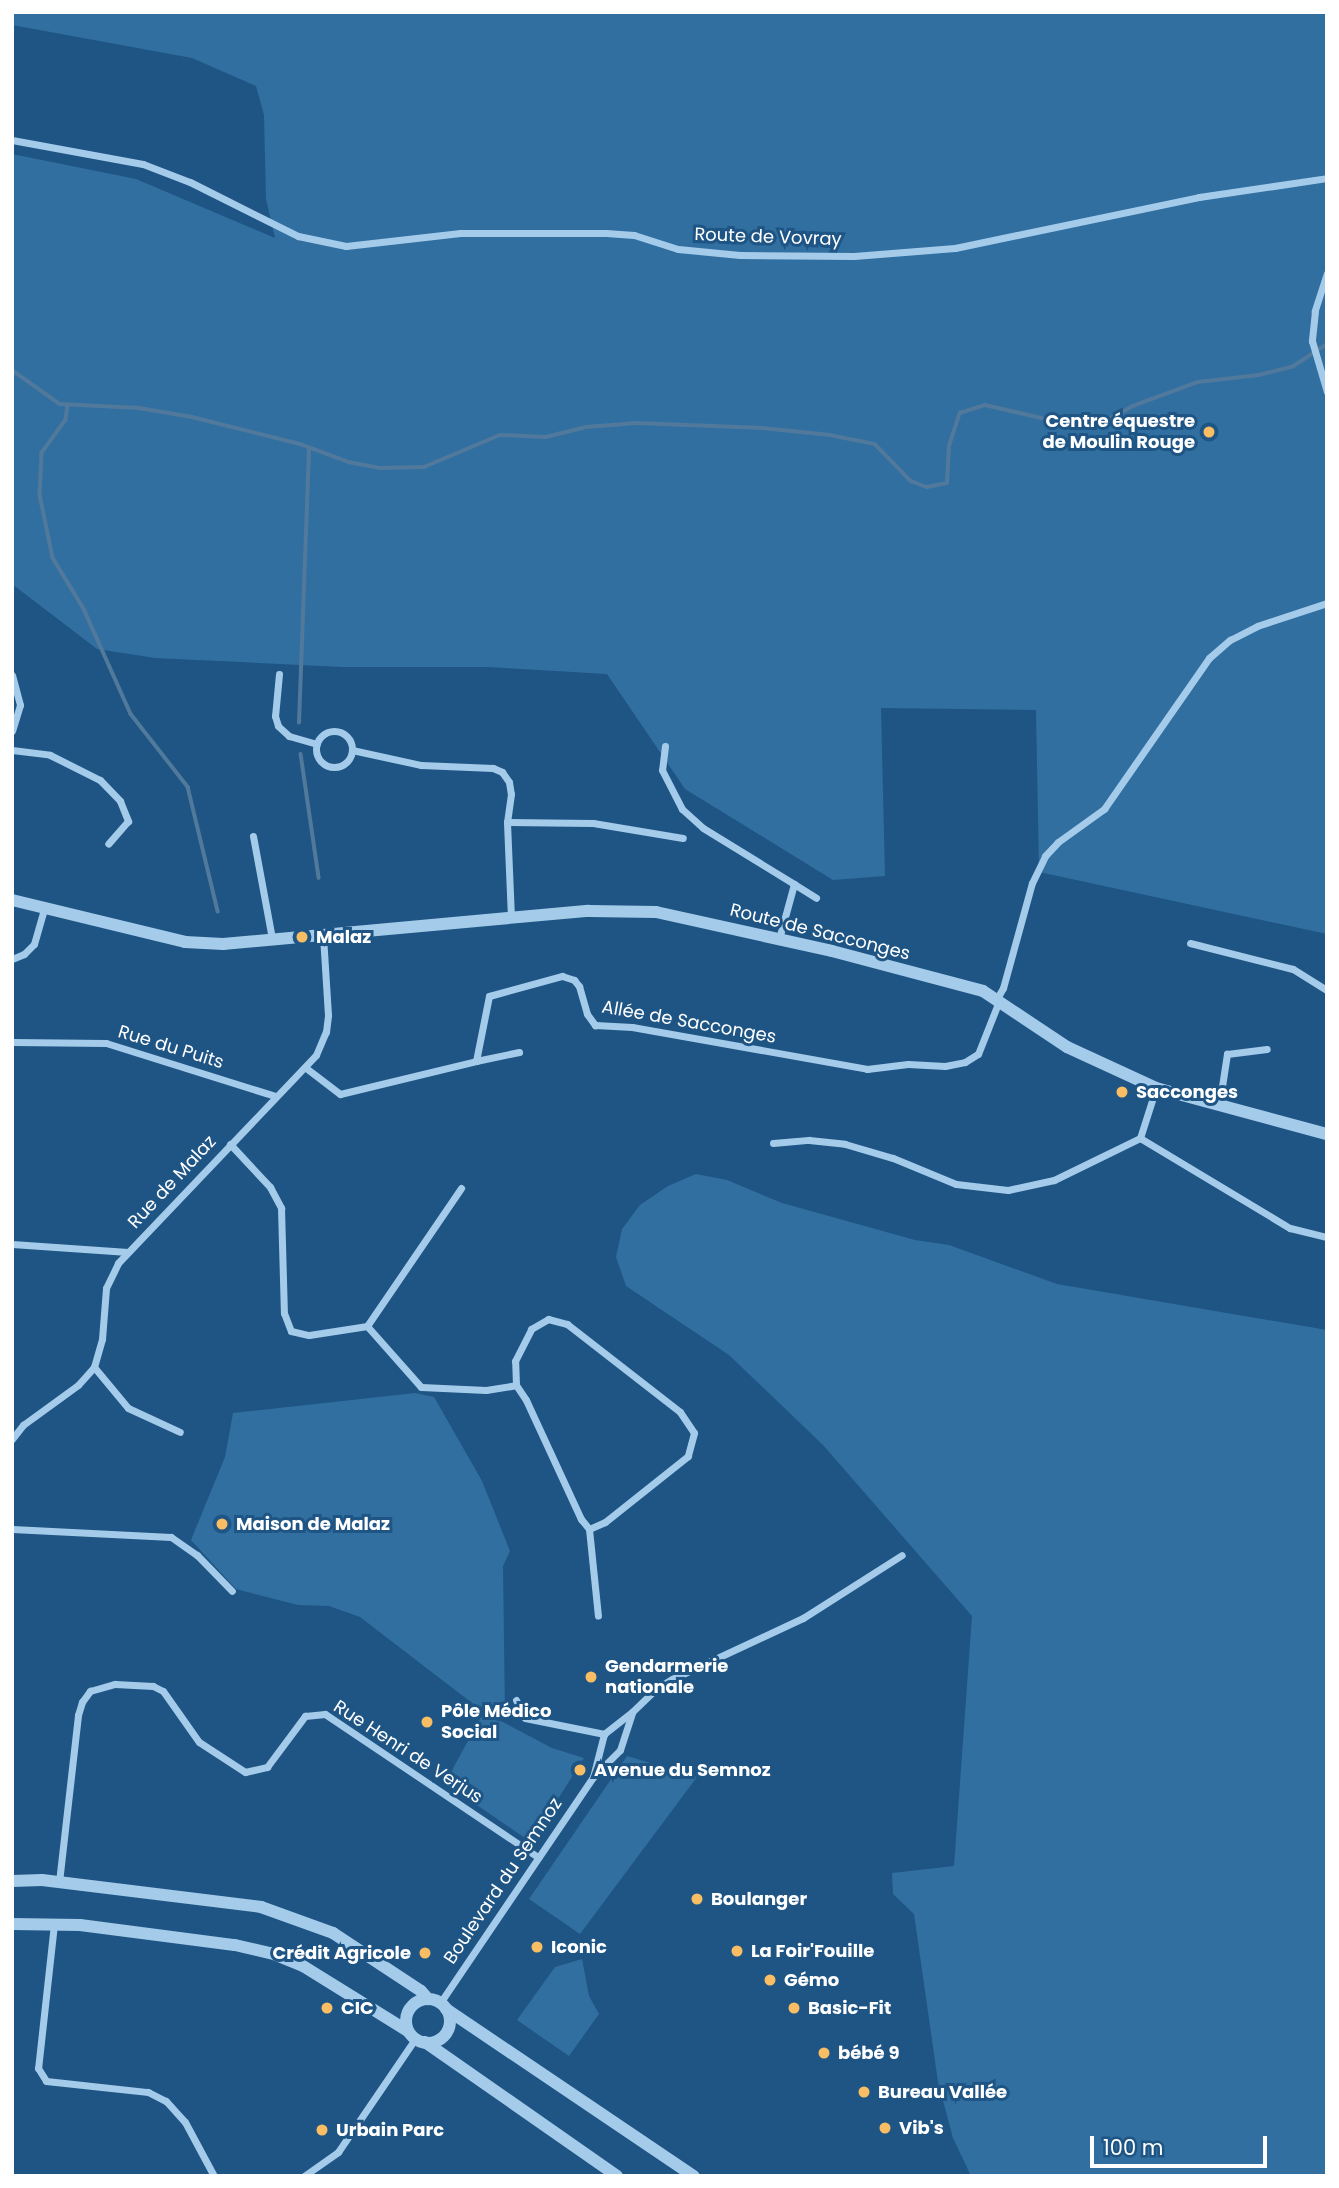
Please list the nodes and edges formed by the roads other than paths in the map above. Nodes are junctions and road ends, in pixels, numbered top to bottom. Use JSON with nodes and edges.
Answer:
{"nodes":[{"id":1,"x":12,"y":141,"type":"edge"},
{"id":2,"x":1327,"y":178,"type":"edge"},
{"id":3,"x":1327,"y":273,"type":"edge"},
{"id":4,"x":1327,"y":392,"type":"edge"},
{"id":5,"x":1327,"y":604,"type":"edge"},
{"id":6,"x":279,"y":674,"type":"dead end"},
{"id":7,"x":12,"y":675,"type":"edge"},
{"id":8,"x":12,"y":732,"type":"edge"},
{"id":9,"x":317,"y":744,"type":"junction"},
{"id":10,"x":665,"y":746,"type":"dead end"},
{"id":11,"x":12,"y":750,"type":"edge"},
{"id":12,"x":352,"y":750,"type":"junction"},
{"id":13,"x":508,"y":822,"type":"junction"},
{"id":14,"x":253,"y":836,"type":"dead end"},
{"id":15,"x":683,"y":838,"type":"dead end"},
{"id":16,"x":108,"y":844,"type":"dead end"},
{"id":17,"x":794,"y":884,"type":"junction"},
{"id":18,"x":816,"y":898,"type":"dead end"},
{"id":19,"x":12,"y":900,"type":"edge"},
{"id":20,"x":44,"y":908,"type":"junction"},
{"id":21,"x":511,"y":919,"type":"junction"},
{"id":22,"x":323,"y":935,"type":"junction"},
{"id":23,"x":272,"y":939,"type":"junction"},
{"id":24,"x":779,"y":939,"type":"junction"},
{"id":25,"x":1190,"y":943,"type":"dead end"},
{"id":26,"x":12,"y":959,"type":"edge"},
{"id":27,"x":1327,"y":990,"type":"edge"},
{"id":28,"x":998,"y":1000,"type":"junction"},
{"id":29,"x":12,"y":1042,"type":"edge"},
{"id":30,"x":1267,"y":1049,"type":"dead end"},
{"id":31,"x":519,"y":1052,"type":"dead end"},
{"id":32,"x":476,"y":1061,"type":"junction"},
{"id":33,"x":306,"y":1068,"type":"junction"},
{"id":34,"x":1156,"y":1088,"type":"junction"},
{"id":35,"x":275,"y":1096,"type":"junction"},
{"id":36,"x":1219,"y":1106,"type":"junction"},
{"id":37,"x":1327,"y":1134,"type":"edge"},
{"id":38,"x":1140,"y":1138,"type":"junction"},
{"id":39,"x":773,"y":1143,"type":"dead end"},
{"id":40,"x":230,"y":1144,"type":"junction"},
{"id":41,"x":461,"y":1188,"type":"dead end"},
{"id":42,"x":1327,"y":1237,"type":"edge"},
{"id":43,"x":12,"y":1244,"type":"edge"},
{"id":44,"x":128,"y":1252,"type":"junction"},
{"id":45,"x":367,"y":1326,"type":"junction"},
{"id":46,"x":94,"y":1367,"type":"junction"},
{"id":47,"x":516,"y":1385,"type":"junction"},
{"id":48,"x":180,"y":1432,"type":"dead end"},
{"id":49,"x":12,"y":1438,"type":"edge"},
{"id":50,"x":12,"y":1529,"type":"edge"},
{"id":51,"x":589,"y":1529,"type":"junction"},
{"id":52,"x":902,"y":1555,"type":"dead end"},
{"id":53,"x":232,"y":1591,"type":"dead end"},
{"id":54,"x":598,"y":1616,"type":"dead end"},
{"id":55,"x":516,"y":1700,"type":"dead end"},
{"id":56,"x":632,"y":1712,"type":"junction"},
{"id":57,"x":604,"y":1734,"type":"junction"},
{"id":58,"x":593,"y":1777,"type":"junction"},
{"id":59,"x":538,"y":1857,"type":"junction"},
{"id":60,"x":12,"y":1881,"type":"edge"},
{"id":61,"x":59,"y":1882,"type":"junction"},
{"id":62,"x":12,"y":1924,"type":"edge"},
{"id":63,"x":54,"y":1924,"type":"junction"},
{"id":64,"x":438,"y":2004,"type":"junction"},
{"id":65,"x":416,"y":2037,"type":"junction"},
{"id":66,"x":214,"y":2176,"type":"edge"},
{"id":67,"x":304,"y":2176,"type":"edge"},
{"id":68,"x":617,"y":2176,"type":"edge"},
{"id":69,"x":694,"y":2176,"type":"edge"}],
"edges":[{"from":1,"to":2,"type":"street","name":"Route de Vovray"},
{"from":3,"to":4,"type":"street"},
{"from":5,"to":28,"type":"street"},
{"from":6,"to":9,"type":"street"},
{"from":7,"to":8,"type":"street"},
{"from":9,"to":12,"type":"street"},
{"from":9,"to":12,"type":"street"},
{"from":10,"to":17,"type":"street"},
{"from":11,"to":16,"type":"street"},
{"from":12,"to":13,"type":"street"},
{"from":13,"to":15,"type":"street"},
{"from":13,"to":21,"type":"street"},
{"from":14,"to":23,"type":"street"},
{"from":17,"to":18,"type":"street"},
{"from":17,"to":24,"type":"street"},
{"from":19,"to":20,"type":"street","name":"Route de Sacconges"},
{"from":20,"to":23,"type":"street","name":"Route de Sacconges"},
{"from":20,"to":26,"type":"street"},
{"from":21,"to":22,"type":"street","name":"Route de Sacconges"},
{"from":21,"to":24,"type":"street","name":"Route de Sacconges"},
{"from":22,"to":23,"type":"street","name":"Route de Sacconges"},
{"from":22,"to":33,"type":"street","name":"Rue de Malaz"},
{"from":24,"to":28,"type":"street","name":"Route de Sacconges"},
{"from":25,"to":27,"type":"street"},
{"from":28,"to":32,"type":"street","name":"Allée de Sacconges"},
{"from":28,"to":34,"type":"street","name":"Route de Sacconges"},
{"from":29,"to":35,"type":"street","name":"Rue du Puits"},
{"from":30,"to":36,"type":"street"},
{"from":31,"to":32,"type":"street"},
{"from":32,"to":33,"type":"street"},
{"from":33,"to":35,"type":"street","name":"Rue de Malaz"},
{"from":34,"to":36,"type":"street","name":"Route de Sacconges"},
{"from":34,"to":38,"type":"street"},
{"from":35,"to":40,"type":"street","name":"Rue de Malaz"},
{"from":36,"to":37,"type":"street","name":"Route de Sacconges"},
{"from":38,"to":39,"type":"street"},
{"from":38,"to":42,"type":"street"},
{"from":40,"to":44,"type":"street","name":"Rue de Malaz"},
{"from":40,"to":45,"type":"street"},
{"from":41,"to":45,"type":"street"},
{"from":43,"to":44,"type":"street"},
{"from":44,"to":46,"type":"street","name":"Rue de Malaz"},
{"from":45,"to":47,"type":"street"},
{"from":46,"to":48,"type":"street"},
{"from":46,"to":49,"type":"street"},
{"from":47,"to":51,"type":"street"},
{"from":47,"to":51,"type":"street"},
{"from":50,"to":53,"type":"street"},
{"from":51,"to":54,"type":"street"},
{"from":52,"to":56,"type":"street"},
{"from":55,"to":57,"type":"street"},
{"from":56,"to":57,"type":"street"},
{"from":56,"to":58,"type":"street","name":"Boulevard du Semnoz"},
{"from":57,"to":58,"type":"street","name":"Boulevard du Semnoz"},
{"from":58,"to":59,"type":"street","name":"Boulevard du Semnoz"},
{"from":59,"to":61,"type":"street","name":"Rue Henri de Verjus"},
{"from":59,"to":64,"type":"street","name":"Boulevard du Semnoz"},
{"from":60,"to":61,"type":"street"},
{"from":61,"to":64,"type":"street"},
{"from":62,"to":63,"type":"street"},
{"from":63,"to":65,"type":"street"},
{"from":63,"to":66,"type":"street"},
{"from":64,"to":65,"type":"street"},
{"from":64,"to":65,"type":"street"},
{"from":64,"to":69,"type":"street"},
{"from":65,"to":67,"type":"street"},
{"from":65,"to":68,"type":"street"}]}
